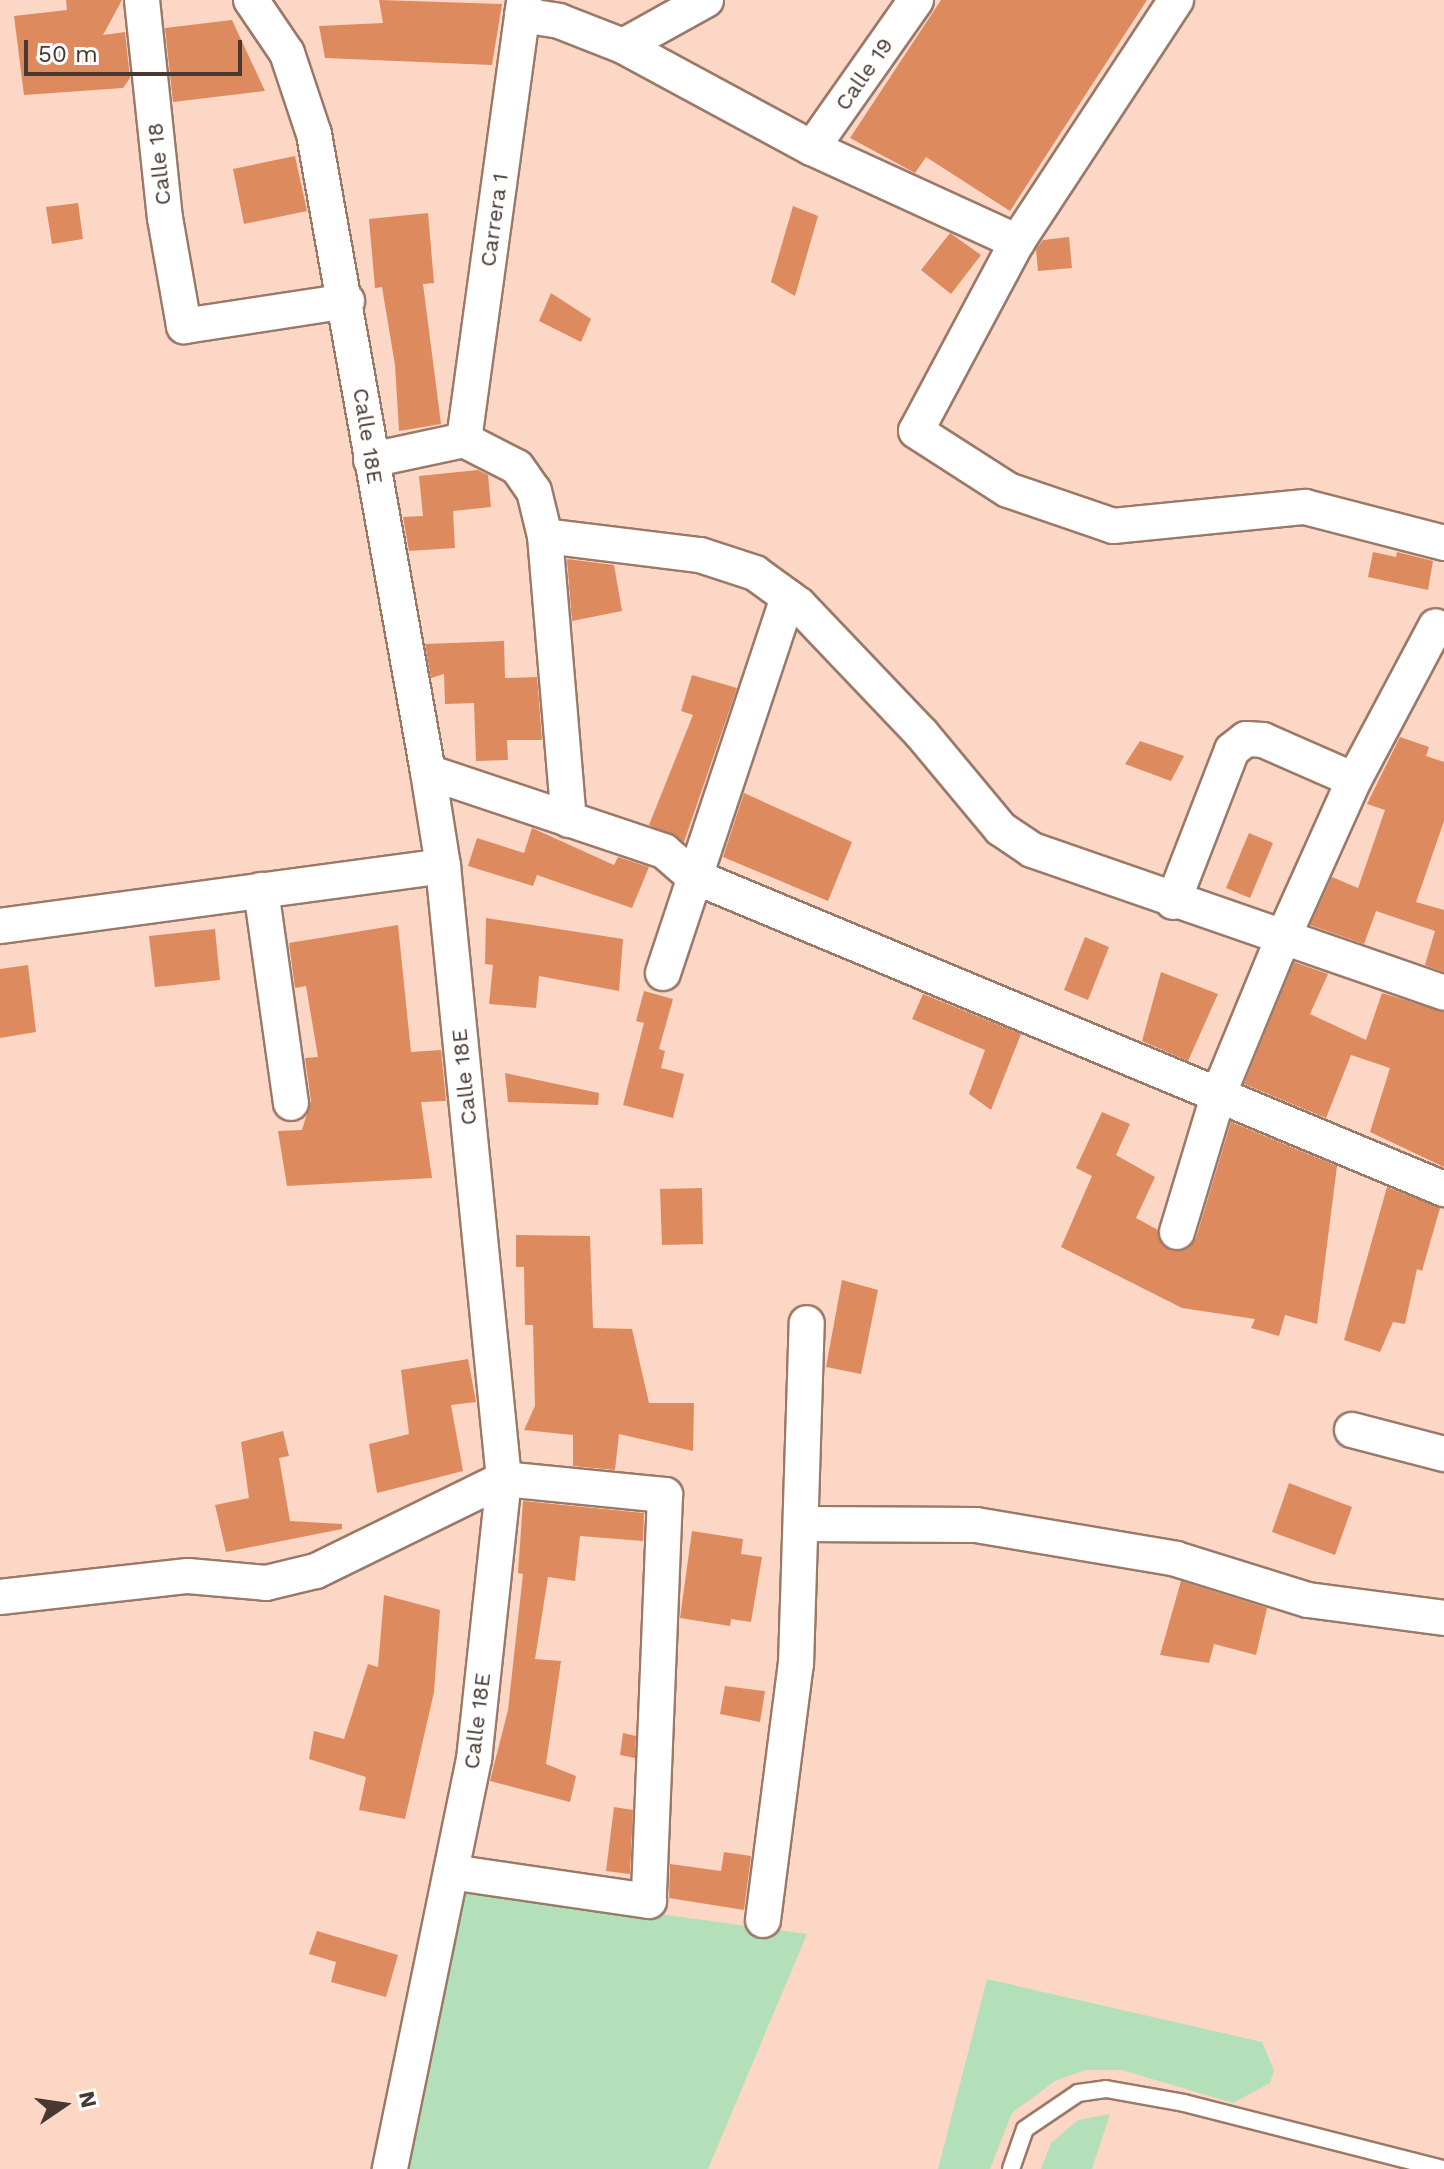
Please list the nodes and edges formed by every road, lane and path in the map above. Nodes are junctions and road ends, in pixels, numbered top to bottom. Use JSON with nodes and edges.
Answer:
{"nodes":[{"id":1,"x":142,"y":0,"type":"edge"},
{"id":2,"x":251,"y":0,"type":"edge"},
{"id":3,"x":706,"y":0,"type":"edge"},
{"id":4,"x":916,"y":0,"type":"edge"},
{"id":5,"x":1176,"y":0,"type":"edge"},
{"id":6,"x":523,"y":7,"type":"edge"},
{"id":7,"x":623,"y":46,"type":"junction"},
{"id":8,"x":812,"y":148,"type":"junction"},
{"id":9,"x":1017,"y":242,"type":"junction"},
{"id":10,"x":347,"y":301,"type":"junction"},
{"id":11,"x":464,"y":440,"type":"junction"},
{"id":12,"x":371,"y":460,"type":"junction"},
{"id":13,"x":545,"y":536,"type":"junction"},
{"id":14,"x":1444,"y":543,"type":"edge"},
{"id":15,"x":788,"y":597,"type":"junction"},
{"id":16,"x":1436,"y":626,"type":"dead end"},
{"id":17,"x":428,"y":772,"type":"junction"},
{"id":18,"x":1354,"y":780,"type":"junction"},
{"id":19,"x":569,"y":820,"type":"junction"},
{"id":20,"x":443,"y":866,"type":"junction"},
{"id":21,"x":693,"y":876,"type":"junction"},
{"id":22,"x":261,"y":890,"type":"junction"},
{"id":23,"x":1173,"y":902,"type":"junction"},
{"id":24,"x":0,"y":926,"type":"edge"},
{"id":25,"x":1282,"y":940,"type":"junction"},
{"id":26,"x":663,"y":973,"type":"dead end"},
{"id":27,"x":1444,"y":993,"type":"edge"},
{"id":28,"x":1219,"y":1093,"type":"junction"},
{"id":29,"x":291,"y":1103,"type":"dead end"},
{"id":30,"x":1444,"y":1189,"type":"edge"},
{"id":31,"x":1177,"y":1232,"type":"dead end"},
{"id":32,"x":807,"y":1323,"type":"dead end"},
{"id":33,"x":1352,"y":1430,"type":"dead end"},
{"id":34,"x":1444,"y":1454,"type":"edge"},
{"id":35,"x":504,"y":1479,"type":"junction"},
{"id":36,"x":805,"y":1524,"type":"junction"},
{"id":37,"x":0,"y":1597,"type":"edge"},
{"id":38,"x":1444,"y":1618,"type":"edge"},
{"id":39,"x":451,"y":1872,"type":"junction"},
{"id":40,"x":763,"y":1920,"type":"dead end"},
{"id":41,"x":390,"y":2169,"type":"edge"},
{"id":42,"x":1011,"y":2169,"type":"edge"},
{"id":43,"x":1442,"y":2169,"type":"edge"}],
"edges":[{"from":1,"to":10,"type":"street","name":"Calle 18"},
{"from":2,"to":10,"type":"street","name":"Calle 18E"},
{"from":3,"to":7,"type":"street"},
{"from":4,"to":8,"type":"street","name":"Calle 19"},
{"from":5,"to":9,"type":"street"},
{"from":6,"to":7,"type":"street"},
{"from":6,"to":11,"type":"street","name":"Carrera 1"},
{"from":7,"to":8,"type":"street"},
{"from":8,"to":9,"type":"street"},
{"from":9,"to":14,"type":"street"},
{"from":10,"to":12,"type":"street","name":"Calle 18E"},
{"from":11,"to":12,"type":"street"},
{"from":11,"to":13,"type":"street"},
{"from":12,"to":17,"type":"street","name":"Calle 18E"},
{"from":13,"to":15,"type":"street"},
{"from":13,"to":19,"type":"street"},
{"from":15,"to":21,"type":"street"},
{"from":15,"to":23,"type":"street"},
{"from":16,"to":18,"type":"street"},
{"from":17,"to":19,"type":"street"},
{"from":17,"to":20,"type":"street","name":"Calle 18E"},
{"from":18,"to":23,"type":"street"},
{"from":18,"to":25,"type":"street"},
{"from":19,"to":21,"type":"street"},
{"from":20,"to":22,"type":"street"},
{"from":20,"to":35,"type":"street","name":"Calle 18E"},
{"from":21,"to":26,"type":"street"},
{"from":21,"to":28,"type":"street"},
{"from":22,"to":24,"type":"street"},
{"from":22,"to":29,"type":"street"},
{"from":23,"to":25,"type":"street"},
{"from":25,"to":27,"type":"street"},
{"from":25,"to":28,"type":"street"},
{"from":28,"to":30,"type":"street"},
{"from":28,"to":31,"type":"street"},
{"from":32,"to":36,"type":"street"},
{"from":33,"to":34,"type":"street"},
{"from":35,"to":37,"type":"street"},
{"from":35,"to":39,"type":"street","name":"Calle 18E"},
{"from":35,"to":39,"type":"street"},
{"from":36,"to":38,"type":"street"},
{"from":36,"to":40,"type":"street"},
{"from":39,"to":41,"type":"street","name":"Calle 18E"},
{"from":42,"to":43,"type":"lane"}]}
